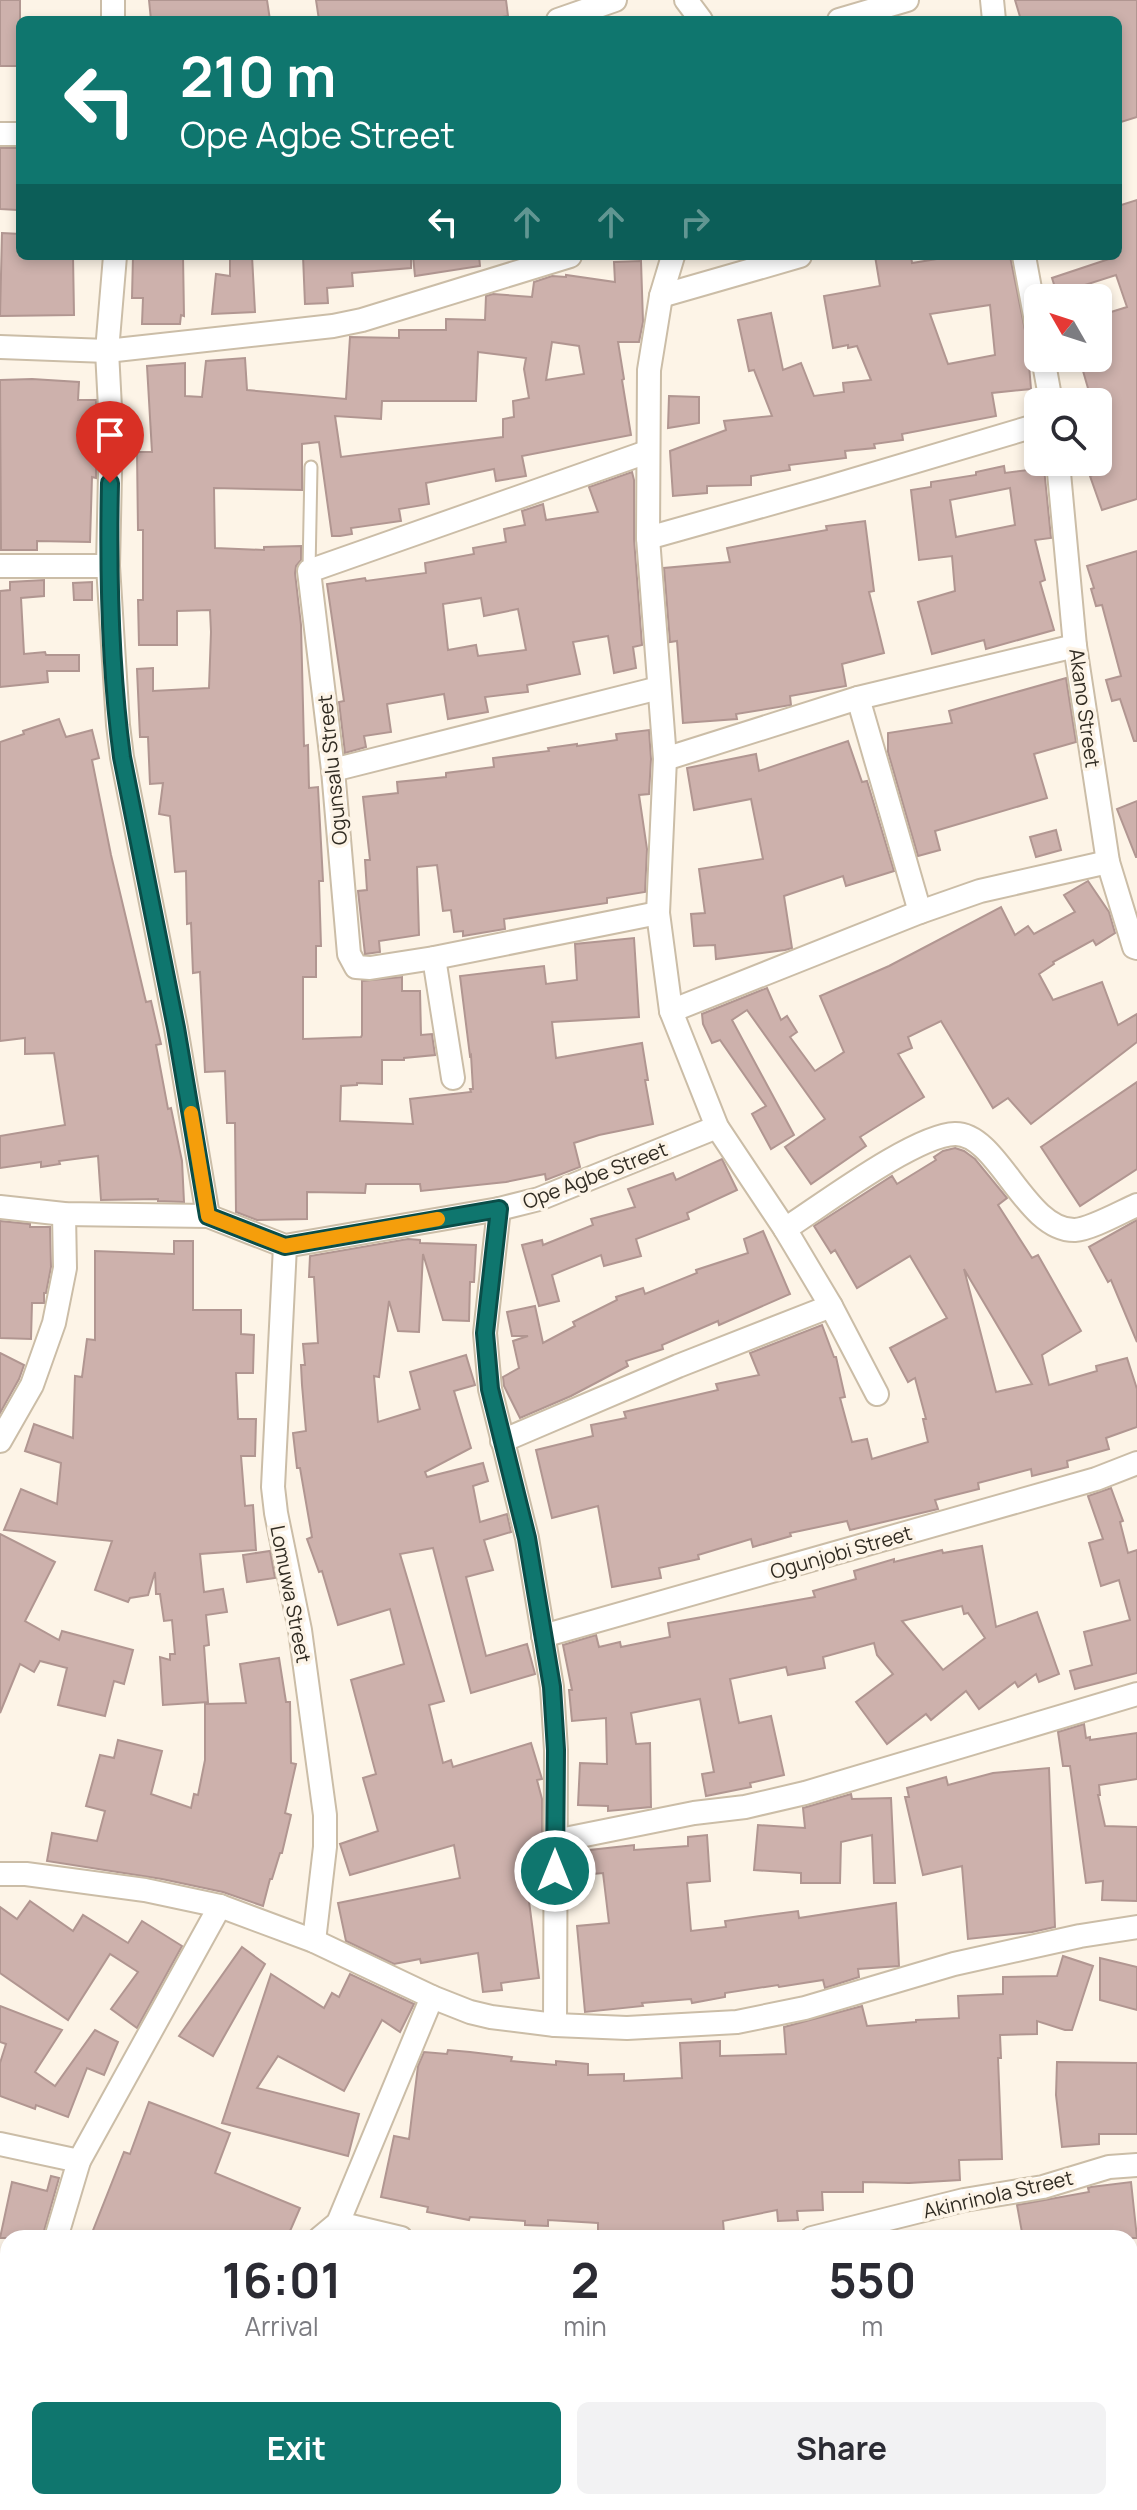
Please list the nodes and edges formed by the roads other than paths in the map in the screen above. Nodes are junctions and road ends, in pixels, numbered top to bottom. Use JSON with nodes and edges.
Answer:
{"nodes":[{"id":1,"x":615,"y":0,"type":"edge"},
{"id":2,"x":907,"y":0,"type":"edge"},
{"id":3,"x":569,"y":16,"type":"edge"},
{"id":4,"x":853,"y":16,"type":"edge"},
{"id":5,"x":115,"y":260,"type":"edge"},
{"id":6,"x":557,"y":260,"type":"edge"},
{"id":7,"x":672,"y":260,"type":"edge"},
{"id":8,"x":786,"y":260,"type":"edge"},
{"id":9,"x":1025,"y":260,"type":"edge"},
{"id":10,"x":1029,"y":284,"type":"edge"},
{"id":11,"x":661,"y":296,"type":"junction"},
{"id":12,"x":0,"y":347,"type":"edge"},
{"id":13,"x":107,"y":351,"type":"junction"},
{"id":14,"x":1024,"y":429,"type":"edge"},
{"id":15,"x":647,"y":452,"type":"junction"},
{"id":16,"x":311,"y":467,"type":"dead end"},
{"id":17,"x":1059,"y":476,"type":"edge"},
{"id":18,"x":648,"y":538,"type":"junction"},
{"id":19,"x":0,"y":566,"type":"edge"},
{"id":20,"x":108,"y":566,"type":"junction"},
{"id":21,"x":309,"y":571,"type":"junction"},
{"id":22,"x":1075,"y":646,"type":"junction"},
{"id":23,"x":659,"y":688,"type":"junction"},
{"id":24,"x":858,"y":698,"type":"junction"},
{"id":25,"x":665,"y":759,"type":"junction"},
{"id":26,"x":333,"y":770,"type":"junction"},
{"id":27,"x":1108,"y":862,"type":"junction"},
{"id":28,"x":920,"y":912,"type":"junction"},
{"id":29,"x":658,"y":913,"type":"junction"},
{"id":30,"x":1137,"y":948,"type":"edge"},
{"id":31,"x":434,"y":958,"type":"junction"},
{"id":32,"x":671,"y":1011,"type":"junction"},
{"id":33,"x":453,"y":1078,"type":"dead end"},
{"id":34,"x":717,"y":1127,"type":"junction"},
{"id":35,"x":1137,"y":1205,"type":"edge"},
{"id":36,"x":0,"y":1207,"type":"edge"},
{"id":37,"x":499,"y":1209,"type":"junction"},
{"id":38,"x":64,"y":1214,"type":"junction"},
{"id":39,"x":208,"y":1216,"type":"junction"},
{"id":40,"x":785,"y":1229,"type":"junction"},
{"id":41,"x":285,"y":1246,"type":"junction"},
{"id":42,"x":831,"y":1306,"type":"junction"},
{"id":43,"x":877,"y":1394,"type":"dead end"},
{"id":44,"x":0,"y":1441,"type":"edge"},
{"id":45,"x":502,"y":1441,"type":"junction"},
{"id":46,"x":1137,"y":1463,"type":"edge"},
{"id":47,"x":543,"y":1636,"type":"junction"},
{"id":48,"x":1137,"y":1694,"type":"edge"},
{"id":49,"x":555,"y":1841,"type":"junction"},
{"id":50,"x":0,"y":1874,"type":"edge"},
{"id":51,"x":220,"y":1906,"type":"junction"},
{"id":52,"x":1137,"y":1927,"type":"edge"},
{"id":53,"x":314,"y":1941,"type":"junction"},
{"id":54,"x":432,"y":1997,"type":"junction"},
{"id":55,"x":555,"y":2025,"type":"junction"},
{"id":56,"x":0,"y":2144,"type":"edge"},
{"id":57,"x":79,"y":2161,"type":"junction"},
{"id":58,"x":1137,"y":2165,"type":"edge"},
{"id":59,"x":338,"y":2223,"type":"junction"},
{"id":60,"x":58,"y":2230,"type":"edge"},
{"id":61,"x":330,"y":2230,"type":"edge"},
{"id":62,"x":367,"y":2230,"type":"edge"},
{"id":63,"x":844,"y":2230,"type":"edge"}],
"edges":[{"from":1,"to":3,"type":"street"},
{"from":2,"to":4,"type":"street"},
{"from":5,"to":13,"type":"street"},
{"from":6,"to":13,"type":"street"},
{"from":7,"to":11,"type":"street"},
{"from":8,"to":11,"type":"street"},
{"from":9,"to":10,"type":"street"},
{"from":11,"to":15,"type":"street"},
{"from":12,"to":13,"type":"street"},
{"from":13,"to":20,"type":"street"},
{"from":14,"to":18,"type":"street"},
{"from":15,"to":18,"type":"street"},
{"from":15,"to":21,"type":"street"},
{"from":16,"to":21,"type":"lane"},
{"from":17,"to":22,"type":"street","name":"Akano Street"},
{"from":18,"to":23,"type":"street"},
{"from":19,"to":20,"type":"street"},
{"from":20,"to":39,"type":"street"},
{"from":21,"to":26,"type":"street","name":"Ogunsalu Street"},
{"from":22,"to":24,"type":"street"},
{"from":22,"to":27,"type":"street","name":"Akano Street"},
{"from":23,"to":25,"type":"street"},
{"from":23,"to":26,"type":"street"},
{"from":24,"to":25,"type":"street"},
{"from":24,"to":28,"type":"street"},
{"from":25,"to":29,"type":"street"},
{"from":26,"to":31,"type":"street","name":"Ogunsalu Street"},
{"from":27,"to":28,"type":"street"},
{"from":27,"to":30,"type":"street","name":"Akano Street"},
{"from":28,"to":32,"type":"street"},
{"from":29,"to":31,"type":"street"},
{"from":29,"to":32,"type":"street"},
{"from":31,"to":33,"type":"street"},
{"from":32,"to":34,"type":"street"},
{"from":34,"to":37,"type":"street","name":"Ope Agbe Street"},
{"from":34,"to":40,"type":"street"},
{"from":35,"to":40,"type":"street"},
{"from":36,"to":38,"type":"street"},
{"from":37,"to":41,"type":"street","name":"Ope Agbe Street"},
{"from":37,"to":45,"type":"street"},
{"from":38,"to":39,"type":"street"},
{"from":38,"to":44,"type":"street"},
{"from":39,"to":41,"type":"street"},
{"from":40,"to":42,"type":"street"},
{"from":41,"to":53,"type":"street","name":"Lomuwa Street"},
{"from":42,"to":43,"type":"street"},
{"from":42,"to":45,"type":"street"},
{"from":45,"to":47,"type":"street"},
{"from":46,"to":47,"type":"street","name":"Ogunjobi Street"},
{"from":47,"to":49,"type":"street"},
{"from":48,"to":49,"type":"street"},
{"from":49,"to":55,"type":"street"},
{"from":50,"to":51,"type":"street"},
{"from":51,"to":53,"type":"street"},
{"from":51,"to":57,"type":"street"},
{"from":52,"to":55,"type":"street"},
{"from":53,"to":54,"type":"street"},
{"from":54,"to":55,"type":"street"},
{"from":54,"to":59,"type":"street"},
{"from":56,"to":57,"type":"street"},
{"from":57,"to":60,"type":"street"},
{"from":58,"to":63,"type":"street","name":"Akinrinola Street"},
{"from":59,"to":61,"type":"street"},
{"from":59,"to":62,"type":"street"}]}
